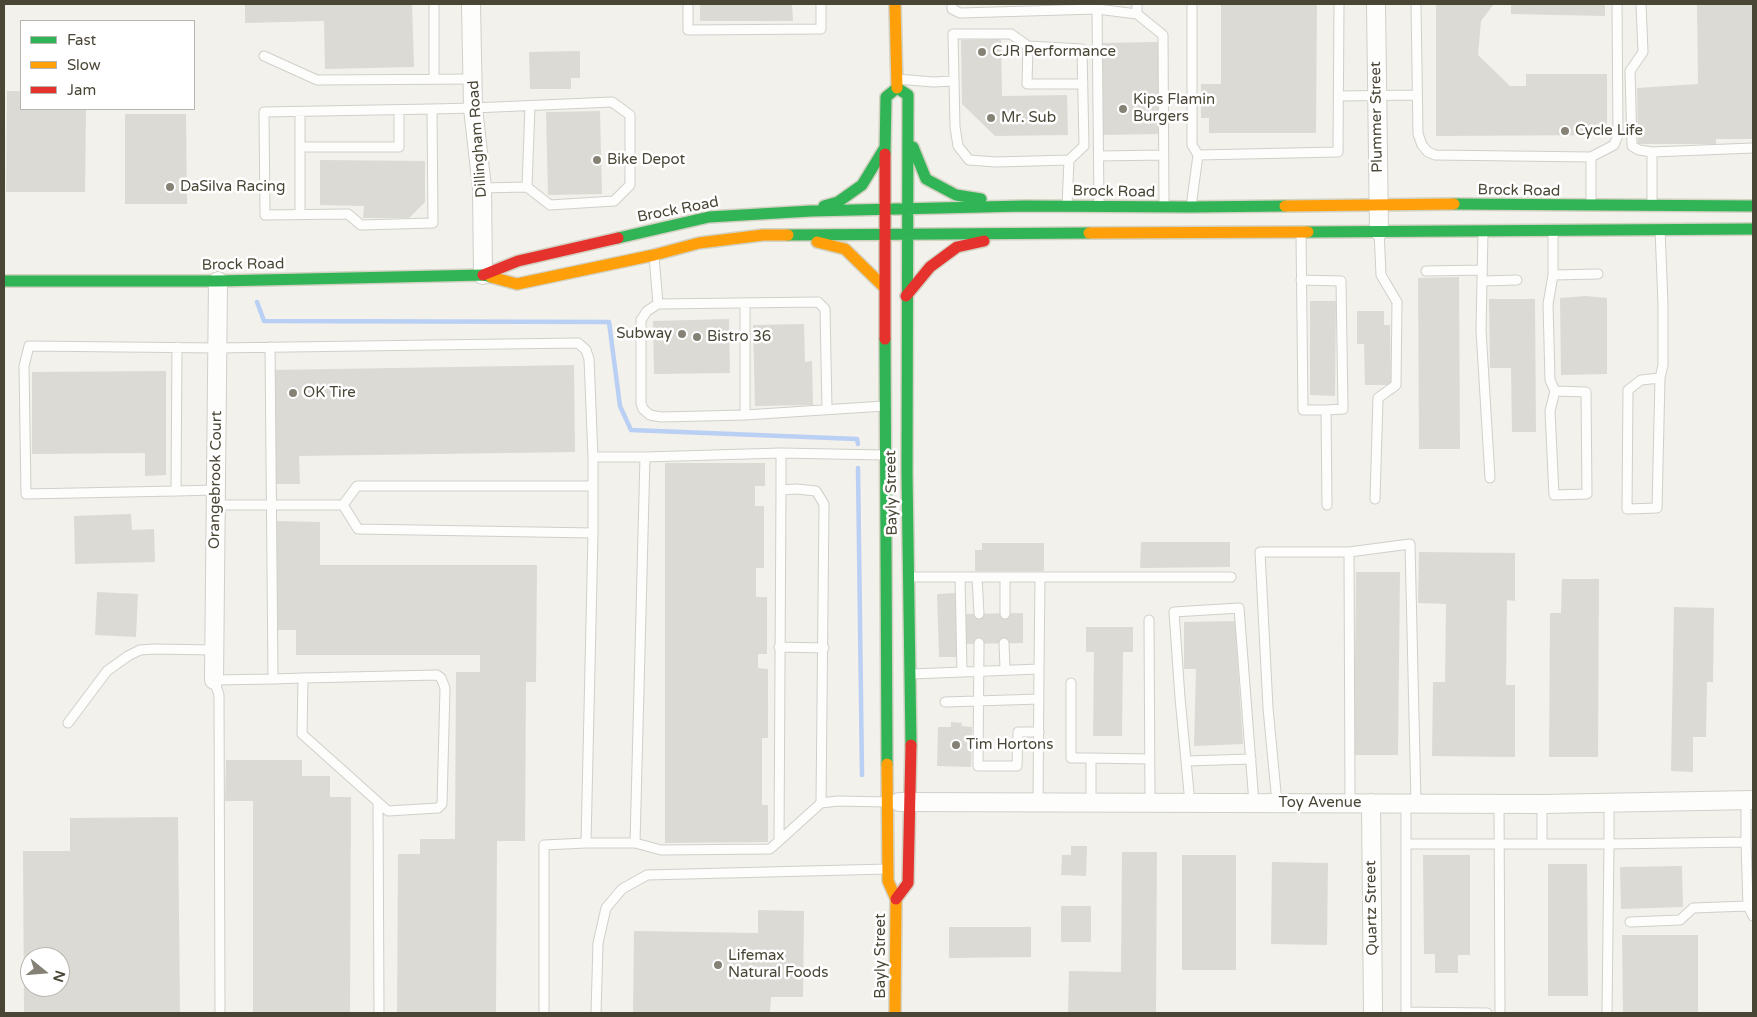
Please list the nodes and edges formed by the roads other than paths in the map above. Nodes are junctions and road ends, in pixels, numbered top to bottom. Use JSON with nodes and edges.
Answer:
{"nodes":[{"id":1,"x":434,"y":4,"type":"edge"},
{"id":2,"x":471,"y":4,"type":"edge"},
{"id":3,"x":688,"y":4,"type":"edge"},
{"id":4,"x":821,"y":4,"type":"edge"},
{"id":5,"x":895,"y":4,"type":"edge"},
{"id":6,"x":952,"y":4,"type":"edge"},
{"id":7,"x":1137,"y":4,"type":"edge"},
{"id":8,"x":1192,"y":4,"type":"edge"},
{"id":9,"x":1339,"y":4,"type":"edge"},
{"id":10,"x":1376,"y":4,"type":"edge"},
{"id":11,"x":1416,"y":4,"type":"edge"},
{"id":12,"x":1617,"y":4,"type":"edge"},
{"id":13,"x":1641,"y":4,"type":"edge"},
{"id":14,"x":1097,"y":9,"type":"junction"},
{"id":15,"x":1137,"y":14,"type":"junction"},
{"id":16,"x":1028,"y":46,"type":"junction"},
{"id":17,"x":264,"y":56,"type":"dead end"},
{"id":18,"x":434,"y":78,"type":"junction"},
{"id":19,"x":473,"y":79,"type":"junction"},
{"id":20,"x":954,"y":81,"type":"junction"},
{"id":21,"x":897,"y":84,"type":"junction"},
{"id":22,"x":1082,"y":84,"type":"junction"},
{"id":23,"x":1416,"y":95,"type":"junction"},
{"id":24,"x":1340,"y":96,"type":"junction"},
{"id":25,"x":1377,"y":96,"type":"junction"},
{"id":26,"x":530,"y":106,"type":"junction"},
{"id":27,"x":473,"y":108,"type":"junction"},
{"id":28,"x":432,"y":109,"type":"junction"},
{"id":29,"x":399,"y":110,"type":"junction"},
{"id":30,"x":300,"y":112,"type":"junction"},
{"id":31,"x":909,"y":135,"type":"junction"},
{"id":32,"x":300,"y":147,"type":"junction"},
{"id":33,"x":885,"y":148,"type":"junction"},
{"id":34,"x":1753,"y":148,"type":"edge"},
{"id":35,"x":1652,"y":152,"type":"junction"},
{"id":36,"x":1163,"y":155,"type":"junction"},
{"id":37,"x":1198,"y":155,"type":"junction"},
{"id":38,"x":1099,"y":156,"type":"junction"},
{"id":39,"x":1591,"y":157,"type":"junction"},
{"id":40,"x":1069,"y":160,"type":"junction"},
{"id":41,"x":527,"y":187,"type":"junction"},
{"id":42,"x":482,"y":188,"type":"junction"},
{"id":43,"x":1379,"y":204,"type":"junction"},
{"id":44,"x":1024,"y":206,"type":"junction"},
{"id":45,"x":1067,"y":206,"type":"junction"},
{"id":46,"x":1099,"y":206,"type":"junction"},
{"id":47,"x":1591,"y":206,"type":"junction"},
{"id":48,"x":1652,"y":206,"type":"junction"},
{"id":49,"x":1753,"y":206,"type":"edge"},
{"id":50,"x":1164,"y":207,"type":"junction"},
{"id":51,"x":1191,"y":208,"type":"junction"},
{"id":52,"x":884,"y":209,"type":"junction"},
{"id":53,"x":908,"y":209,"type":"junction"},
{"id":54,"x":811,"y":211,"type":"junction"},
{"id":55,"x":300,"y":214,"type":"junction"},
{"id":56,"x":1753,"y":228,"type":"edge"},
{"id":57,"x":1660,"y":229,"type":"junction"},
{"id":58,"x":1483,"y":230,"type":"junction"},
{"id":59,"x":1553,"y":230,"type":"junction"},
{"id":60,"x":1301,"y":231,"type":"junction"},
{"id":61,"x":1379,"y":231,"type":"junction"},
{"id":62,"x":1019,"y":232,"type":"junction"},
{"id":63,"x":884,"y":234,"type":"junction"},
{"id":64,"x":907,"y":234,"type":"junction"},
{"id":65,"x":763,"y":235,"type":"junction"},
{"id":66,"x":654,"y":255,"type":"junction"},
{"id":67,"x":1482,"y":270,"type":"junction"},
{"id":68,"x":1426,"y":271,"type":"dead end"},
{"id":69,"x":1598,"y":274,"type":"dead end"},
{"id":70,"x":483,"y":275,"type":"junction"},
{"id":71,"x":1553,"y":276,"type":"junction"},
{"id":72,"x":1301,"y":280,"type":"junction"},
{"id":73,"x":1517,"y":280,"type":"dead end"},
{"id":74,"x":4,"y":281,"type":"edge"},
{"id":75,"x":218,"y":281,"type":"junction"},
{"id":76,"x":1483,"y":282,"type":"junction"},
{"id":77,"x":884,"y":287,"type":"junction"},
{"id":78,"x":906,"y":296,"type":"junction"},
{"id":79,"x":658,"y":304,"type":"junction"},
{"id":80,"x":745,"y":304,"type":"junction"},
{"id":81,"x":177,"y":347,"type":"junction"},
{"id":82,"x":270,"y":347,"type":"junction"},
{"id":83,"x":217,"y":348,"type":"junction"},
{"id":84,"x":1660,"y":378,"type":"junction"},
{"id":85,"x":1555,"y":391,"type":"junction"},
{"id":86,"x":884,"y":406,"type":"junction"},
{"id":87,"x":827,"y":409,"type":"junction"},
{"id":88,"x":1326,"y":410,"type":"junction"},
{"id":89,"x":744,"y":415,"type":"junction"},
{"id":90,"x":781,"y":454,"type":"junction"},
{"id":91,"x":885,"y":455,"type":"junction"},
{"id":92,"x":592,"y":457,"type":"junction"},
{"id":93,"x":645,"y":457,"type":"junction"},
{"id":94,"x":1490,"y":478,"type":"dead end"},
{"id":95,"x":592,"y":486,"type":"junction"},
{"id":96,"x":781,"y":490,"type":"junction"},
{"id":97,"x":176,"y":491,"type":"junction"},
{"id":98,"x":216,"y":497,"type":"junction"},
{"id":99,"x":1376,"y":499,"type":"dead end"},
{"id":100,"x":270,"y":505,"type":"junction"},
{"id":101,"x":344,"y":505,"type":"junction"},
{"id":102,"x":1327,"y":505,"type":"dead end"},
{"id":103,"x":593,"y":533,"type":"junction"},
{"id":104,"x":1349,"y":552,"type":"junction"},
{"id":105,"x":1231,"y":576,"type":"dead end"},
{"id":106,"x":908,"y":577,"type":"junction"},
{"id":107,"x":960,"y":577,"type":"junction"},
{"id":108,"x":977,"y":577,"type":"junction"},
{"id":109,"x":1005,"y":577,"type":"junction"},
{"id":110,"x":1040,"y":577,"type":"junction"},
{"id":111,"x":979,"y":614,"type":"dead end"},
{"id":112,"x":1005,"y":614,"type":"dead end"},
{"id":113,"x":1149,"y":620,"type":"dead end"},
{"id":114,"x":979,"y":643,"type":"dead end"},
{"id":115,"x":1004,"y":643,"type":"dead end"},
{"id":116,"x":779,"y":647,"type":"junction"},
{"id":117,"x":824,"y":648,"type":"junction"},
{"id":118,"x":214,"y":650,"type":"junction"},
{"id":119,"x":1005,"y":669,"type":"junction"},
{"id":120,"x":1039,"y":669,"type":"junction"},
{"id":121,"x":980,"y":671,"type":"junction"},
{"id":122,"x":962,"y":672,"type":"junction"},
{"id":123,"x":910,"y":674,"type":"junction"},
{"id":124,"x":303,"y":678,"type":"junction"},
{"id":125,"x":273,"y":679,"type":"junction"},
{"id":126,"x":214,"y":680,"type":"junction"},
{"id":127,"x":1071,"y":683,"type":"dead end"},
{"id":128,"x":1039,"y":699,"type":"junction"},
{"id":129,"x":979,"y":701,"type":"junction"},
{"id":130,"x":944,"y":702,"type":"dead end"},
{"id":131,"x":68,"y":723,"type":"dead end"},
{"id":132,"x":1039,"y":732,"type":"junction"},
{"id":133,"x":1091,"y":758,"type":"junction"},
{"id":134,"x":1149,"y":759,"type":"junction"},
{"id":135,"x":1251,"y":759,"type":"junction"},
{"id":136,"x":1186,"y":761,"type":"junction"},
{"id":137,"x":1749,"y":800,"type":"edge"},
{"id":138,"x":378,"y":802,"type":"junction"},
{"id":139,"x":887,"y":802,"type":"junction"},
{"id":140,"x":1038,"y":802,"type":"junction"},
{"id":141,"x":821,"y":803,"type":"junction"},
{"id":142,"x":911,"y":803,"type":"junction"},
{"id":143,"x":1091,"y":803,"type":"junction"},
{"id":144,"x":1150,"y":803,"type":"junction"},
{"id":145,"x":1190,"y":803,"type":"junction"},
{"id":146,"x":1254,"y":803,"type":"junction"},
{"id":147,"x":1277,"y":803,"type":"junction"},
{"id":148,"x":1350,"y":803,"type":"junction"},
{"id":149,"x":1370,"y":803,"type":"junction"},
{"id":150,"x":1411,"y":803,"type":"junction"},
{"id":151,"x":1609,"y":803,"type":"junction"},
{"id":152,"x":1500,"y":804,"type":"junction"},
{"id":153,"x":1542,"y":804,"type":"junction"},
{"id":154,"x":779,"y":841,"type":"junction"},
{"id":155,"x":1746,"y":842,"type":"junction"},
{"id":156,"x":586,"y":843,"type":"junction"},
{"id":157,"x":635,"y":843,"type":"junction"},
{"id":158,"x":1406,"y":844,"type":"junction"},
{"id":159,"x":1500,"y":844,"type":"junction"},
{"id":160,"x":1542,"y":844,"type":"junction"},
{"id":161,"x":1609,"y":844,"type":"junction"},
{"id":162,"x":888,"y":869,"type":"junction"},
{"id":163,"x":896,"y":899,"type":"junction"},
{"id":164,"x":1748,"y":906,"type":"junction"},
{"id":165,"x":1753,"y":916,"type":"edge"},
{"id":166,"x":1630,"y":922,"type":"dead end"},
{"id":167,"x":220,"y":1013,"type":"edge"},
{"id":168,"x":380,"y":1013,"type":"edge"},
{"id":169,"x":544,"y":1013,"type":"edge"},
{"id":170,"x":596,"y":1013,"type":"edge"},
{"id":171,"x":895,"y":1013,"type":"edge"},
{"id":172,"x":1373,"y":1013,"type":"edge"},
{"id":173,"x":1487,"y":1013,"type":"edge"},
{"id":174,"x":1500,"y":1013,"type":"edge"},
{"id":175,"x":1607,"y":1013,"type":"edge"}],
"edges":[{"from":1,"to":18,"type":"lane"},
{"from":2,"to":19,"type":"street","name":"Dillingham Road"},
{"from":3,"to":4,"type":"lane"},
{"from":5,"to":21,"type":"main road","name":"Bayly Street"},
{"from":6,"to":14,"type":"lane"},
{"from":7,"to":15,"type":"lane"},
{"from":8,"to":37,"type":"lane"},
{"from":9,"to":24,"type":"lane"},
{"from":10,"to":25,"type":"street","name":"Plummer Street"},
{"from":11,"to":23,"type":"lane"},
{"from":12,"to":39,"type":"lane"},
{"from":13,"to":35,"type":"lane"},
{"from":14,"to":15,"type":"lane"},
{"from":14,"to":38,"type":"lane"},
{"from":15,"to":36,"type":"lane"},
{"from":16,"to":20,"type":"lane"},
{"from":16,"to":22,"type":"lane"},
{"from":16,"to":22,"type":"lane"},
{"from":17,"to":18,"type":"lane"},
{"from":18,"to":19,"type":"lane"},
{"from":19,"to":27,"type":"street","name":"Dillingham Road"},
{"from":20,"to":21,"type":"lane"},
{"from":20,"to":40,"type":"lane"},
{"from":21,"to":31,"type":"main road","name":"Bayly Street"},
{"from":21,"to":33,"type":"main road","name":"Bayly Street"},
{"from":22,"to":40,"type":"lane"},
{"from":23,"to":25,"type":"lane"},
{"from":23,"to":39,"type":"lane"},
{"from":24,"to":25,"type":"lane"},
{"from":24,"to":37,"type":"lane"},
{"from":25,"to":43,"type":"street","name":"Plummer Street"},
{"from":26,"to":27,"type":"lane"},
{"from":26,"to":41,"type":"lane"},
{"from":26,"to":41,"type":"lane"},
{"from":27,"to":28,"type":"lane"},
{"from":27,"to":42,"type":"street","name":"Dillingham Road"},
{"from":28,"to":29,"type":"lane"},
{"from":28,"to":55,"type":"lane"},
{"from":29,"to":30,"type":"lane"},
{"from":29,"to":32,"type":"lane"},
{"from":30,"to":32,"type":"lane"},
{"from":30,"to":55,"type":"lane"},
{"from":31,"to":44,"type":"main road"},
{"from":31,"to":53,"type":"main road","name":"Bayly Street"},
{"from":32,"to":55,"type":"lane"},
{"from":33,"to":52,"type":"main road","name":"Bayly Street"},
{"from":33,"to":54,"type":"main road"},
{"from":34,"to":35,"type":"lane"},
{"from":35,"to":48,"type":"lane"},
{"from":36,"to":38,"type":"lane"},
{"from":36,"to":50,"type":"lane"},
{"from":37,"to":51,"type":"lane"},
{"from":38,"to":46,"type":"lane"},
{"from":39,"to":47,"type":"lane"},
{"from":40,"to":45,"type":"lane"},
{"from":41,"to":42,"type":"lane"},
{"from":42,"to":70,"type":"street","name":"Dillingham Road"},
{"from":43,"to":47,"type":"main road","name":"Brock Road"},
{"from":43,"to":51,"type":"main road","name":"Brock Road"},
{"from":43,"to":61,"type":"street","name":"Plummer Street"},
{"from":44,"to":45,"type":"main road","name":"Brock Road"},
{"from":44,"to":53,"type":"main road","name":"Brock Road"},
{"from":45,"to":46,"type":"main road","name":"Brock Road"},
{"from":46,"to":50,"type":"main road","name":"Brock Road"},
{"from":47,"to":48,"type":"main road","name":"Brock Road"},
{"from":48,"to":49,"type":"main road","name":"Brock Road"},
{"from":50,"to":51,"type":"main road","name":"Brock Road"},
{"from":52,"to":53,"type":"main road","name":"Brock Road"},
{"from":52,"to":54,"type":"main road","name":"Brock Road"},
{"from":52,"to":63,"type":"main road","name":"Bayly Street"},
{"from":53,"to":64,"type":"main road","name":"Bayly Street"},
{"from":54,"to":70,"type":"main road","name":"Brock Road"},
{"from":56,"to":57,"type":"main road","name":"Brock Road"},
{"from":57,"to":59,"type":"main road","name":"Brock Road"},
{"from":57,"to":84,"type":"lane"},
{"from":58,"to":59,"type":"main road","name":"Brock Road"},
{"from":58,"to":61,"type":"main road","name":"Brock Road"},
{"from":58,"to":67,"type":"lane"},
{"from":59,"to":71,"type":"lane"},
{"from":60,"to":61,"type":"main road","name":"Brock Road"},
{"from":60,"to":62,"type":"main road","name":"Brock Road"},
{"from":60,"to":72,"type":"lane"},
{"from":61,"to":99,"type":"lane"},
{"from":62,"to":64,"type":"main road","name":"Brock Road"},
{"from":62,"to":78,"type":"main road"},
{"from":63,"to":64,"type":"main road","name":"Brock Road"},
{"from":63,"to":65,"type":"main road","name":"Brock Road"},
{"from":63,"to":77,"type":"main road","name":"Bayly Street"},
{"from":64,"to":78,"type":"main road","name":"Bayly Street"},
{"from":65,"to":66,"type":"main road","name":"Brock Road"},
{"from":65,"to":77,"type":"main road"},
{"from":66,"to":70,"type":"main road","name":"Brock Road"},
{"from":66,"to":79,"type":"lane"},
{"from":67,"to":68,"type":"lane"},
{"from":67,"to":76,"type":"lane"},
{"from":69,"to":71,"type":"lane"},
{"from":70,"to":75,"type":"main road","name":"Brock Road"},
{"from":71,"to":85,"type":"lane"},
{"from":72,"to":88,"type":"lane"},
{"from":72,"to":88,"type":"lane"},
{"from":73,"to":76,"type":"lane"},
{"from":74,"to":75,"type":"main road","name":"Brock Road"},
{"from":75,"to":83,"type":"street","name":"Orangebrook Court"},
{"from":76,"to":94,"type":"lane"},
{"from":77,"to":86,"type":"main road","name":"Bayly Street"},
{"from":78,"to":106,"type":"main road","name":"Bayly Street"},
{"from":79,"to":80,"type":"lane"},
{"from":79,"to":89,"type":"lane"},
{"from":80,"to":87,"type":"lane"},
{"from":80,"to":89,"type":"lane"},
{"from":81,"to":83,"type":"lane"},
{"from":81,"to":97,"type":"lane"},
{"from":81,"to":97,"type":"lane"},
{"from":82,"to":83,"type":"lane"},
{"from":82,"to":92,"type":"lane"},
{"from":82,"to":100,"type":"lane"},
{"from":83,"to":98,"type":"street","name":"Orangebrook Court"},
{"from":84,"to":84,"type":"lane"},
{"from":85,"to":85,"type":"lane"},
{"from":86,"to":87,"type":"lane"},
{"from":86,"to":91,"type":"main road","name":"Bayly Street"},
{"from":87,"to":89,"type":"lane"},
{"from":88,"to":102,"type":"lane"},
{"from":90,"to":91,"type":"lane"},
{"from":90,"to":93,"type":"lane"},
{"from":90,"to":96,"type":"lane"},
{"from":91,"to":139,"type":"main road","name":"Bayly Street"},
{"from":92,"to":93,"type":"lane"},
{"from":92,"to":95,"type":"lane"},
{"from":93,"to":157,"type":"lane"},
{"from":95,"to":101,"type":"lane"},
{"from":95,"to":103,"type":"lane"},
{"from":96,"to":116,"type":"lane"},
{"from":96,"to":117,"type":"lane"},
{"from":97,"to":98,"type":"lane"},
{"from":98,"to":100,"type":"lane"},
{"from":98,"to":118,"type":"street","name":"Orangebrook Court"},
{"from":100,"to":101,"type":"lane"},
{"from":100,"to":125,"type":"lane"},
{"from":101,"to":103,"type":"lane"},
{"from":103,"to":156,"type":"lane"},
{"from":104,"to":147,"type":"lane"},
{"from":104,"to":148,"type":"lane"},
{"from":104,"to":150,"type":"lane"},
{"from":105,"to":110,"type":"lane"},
{"from":106,"to":107,"type":"lane"},
{"from":106,"to":123,"type":"main road","name":"Bayly Street"},
{"from":107,"to":108,"type":"lane"},
{"from":107,"to":122,"type":"lane"},
{"from":108,"to":109,"type":"lane"},
{"from":108,"to":111,"type":"lane"},
{"from":109,"to":110,"type":"lane"},
{"from":109,"to":112,"type":"lane"},
{"from":110,"to":120,"type":"lane"},
{"from":113,"to":134,"type":"lane"},
{"from":114,"to":121,"type":"lane"},
{"from":115,"to":119,"type":"lane"},
{"from":116,"to":117,"type":"lane"},
{"from":116,"to":154,"type":"lane"},
{"from":117,"to":141,"type":"lane"},
{"from":118,"to":126,"type":"street","name":"Orangebrook Court"},
{"from":118,"to":131,"type":"lane"},
{"from":119,"to":120,"type":"lane"},
{"from":119,"to":121,"type":"lane"},
{"from":120,"to":128,"type":"lane"},
{"from":121,"to":122,"type":"lane"},
{"from":121,"to":129,"type":"lane"},
{"from":122,"to":123,"type":"lane"},
{"from":123,"to":142,"type":"main road","name":"Bayly Street"},
{"from":124,"to":125,"type":"lane"},
{"from":124,"to":138,"type":"lane"},
{"from":124,"to":138,"type":"lane"},
{"from":125,"to":126,"type":"lane"},
{"from":126,"to":167,"type":"lane"},
{"from":127,"to":133,"type":"lane"},
{"from":128,"to":129,"type":"lane"},
{"from":128,"to":132,"type":"lane"},
{"from":129,"to":130,"type":"lane"},
{"from":129,"to":132,"type":"lane"},
{"from":132,"to":140,"type":"lane"},
{"from":133,"to":134,"type":"lane"},
{"from":133,"to":143,"type":"lane"},
{"from":134,"to":144,"type":"lane"},
{"from":135,"to":136,"type":"lane"},
{"from":135,"to":136,"type":"lane"},
{"from":135,"to":146,"type":"lane"},
{"from":136,"to":145,"type":"lane"},
{"from":137,"to":151,"type":"street","name":"Toy Avenue"},
{"from":137,"to":155,"type":"lane"},
{"from":138,"to":168,"type":"lane"},
{"from":139,"to":141,"type":"lane"},
{"from":139,"to":142,"type":"street","name":"Toy Avenue"},
{"from":139,"to":162,"type":"main road","name":"Bayly Street"},
{"from":140,"to":142,"type":"street","name":"Toy Avenue"},
{"from":140,"to":143,"type":"street","name":"Toy Avenue"},
{"from":141,"to":154,"type":"lane"},
{"from":142,"to":163,"type":"main road","name":"Bayly Street"},
{"from":143,"to":144,"type":"street","name":"Toy Avenue"},
{"from":144,"to":145,"type":"street","name":"Toy Avenue"},
{"from":145,"to":146,"type":"street","name":"Toy Avenue"},
{"from":146,"to":147,"type":"street","name":"Toy Avenue"},
{"from":147,"to":148,"type":"street","name":"Toy Avenue"},
{"from":148,"to":149,"type":"street","name":"Toy Avenue"},
{"from":149,"to":150,"type":"street","name":"Toy Avenue"},
{"from":149,"to":172,"type":"street","name":"Quartz Street"},
{"from":150,"to":152,"type":"street","name":"Toy Avenue"},
{"from":150,"to":158,"type":"lane"},
{"from":151,"to":153,"type":"street","name":"Toy Avenue"},
{"from":151,"to":161,"type":"lane"},
{"from":152,"to":153,"type":"street","name":"Toy Avenue"},
{"from":152,"to":159,"type":"lane"},
{"from":153,"to":160,"type":"lane"},
{"from":154,"to":157,"type":"lane"},
{"from":155,"to":161,"type":"lane"},
{"from":155,"to":164,"type":"lane"},
{"from":156,"to":157,"type":"lane"},
{"from":156,"to":169,"type":"lane"},
{"from":158,"to":159,"type":"lane"},
{"from":158,"to":173,"type":"lane"},
{"from":159,"to":160,"type":"lane"},
{"from":159,"to":174,"type":"lane"},
{"from":160,"to":161,"type":"lane"},
{"from":161,"to":175,"type":"lane"},
{"from":162,"to":163,"type":"main road","name":"Bayly Street"},
{"from":162,"to":170,"type":"lane"},
{"from":163,"to":171,"type":"main road","name":"Bayly Street"},
{"from":164,"to":165,"type":"lane"},
{"from":164,"to":166,"type":"lane"}]}
